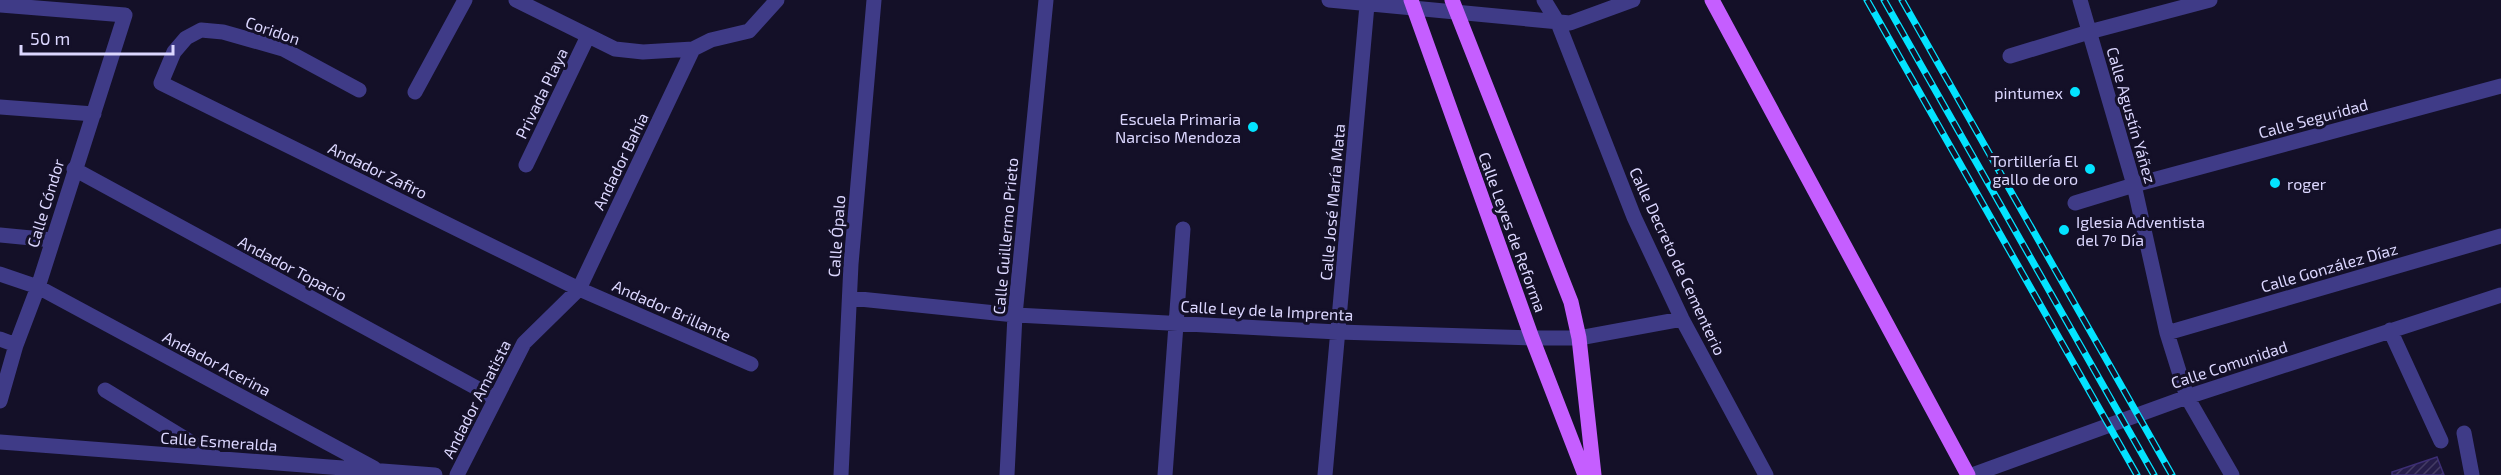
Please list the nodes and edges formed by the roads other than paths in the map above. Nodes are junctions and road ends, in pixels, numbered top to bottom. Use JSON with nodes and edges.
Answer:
{"nodes":[{"id":1,"x":465,"y":0,"type":"edge"},
{"id":2,"x":516,"y":0,"type":"edge"},
{"id":3,"x":777,"y":0,"type":"edge"},
{"id":4,"x":874,"y":0,"type":"edge"},
{"id":5,"x":1046,"y":0,"type":"edge"},
{"id":6,"x":1329,"y":0,"type":"edge"},
{"id":7,"x":1544,"y":0,"type":"edge"},
{"id":8,"x":1633,"y":0,"type":"edge"},
{"id":9,"x":1712,"y":0,"type":"edge"},
{"id":10,"x":2080,"y":0,"type":"edge"},
{"id":11,"x":2210,"y":0,"type":"edge"},
{"id":12,"x":1367,"y":4,"type":"junction"},
{"id":13,"x":1412,"y":4,"type":"edge"},
{"id":14,"x":0,"y":5,"type":"edge"},
{"id":15,"x":1454,"y":6,"type":"edge"},
{"id":16,"x":1558,"y":23,"type":"junction"},
{"id":17,"x":2089,"y":32,"type":"junction"},
{"id":18,"x":588,"y":36,"type":"junction"},
{"id":19,"x":693,"y":49,"type":"junction"},
{"id":20,"x":2010,"y":56,"type":"dead end"},
{"id":21,"x":161,"y":83,"type":"joint"},
{"id":22,"x":2501,"y":86,"type":"edge"},
{"id":23,"x":359,"y":90,"type":"dead end"},
{"id":24,"x":415,"y":92,"type":"dead end"},
{"id":25,"x":0,"y":107,"type":"edge"},
{"id":26,"x":94,"y":114,"type":"junction"},
{"id":27,"x":526,"y":165,"type":"dead end"},
{"id":28,"x":74,"y":170,"type":"junction"},
{"id":29,"x":2134,"y":184,"type":"junction"},
{"id":30,"x":2075,"y":203,"type":"dead end"},
{"id":31,"x":1183,"y":229,"type":"dead end"},
{"id":32,"x":0,"y":235,"type":"edge"},
{"id":33,"x":2501,"y":236,"type":"edge"},
{"id":34,"x":52,"y":240,"type":"junction"},
{"id":35,"x":0,"y":274,"type":"edge"},
{"id":36,"x":38,"y":287,"type":"junction"},
{"id":37,"x":579,"y":289,"type":"junction"},
{"id":38,"x":2501,"y":295,"type":"edge"},
{"id":39,"x":850,"y":298,"type":"junction"},
{"id":40,"x":1015,"y":315,"type":"junction"},
{"id":41,"x":1682,"y":319,"type":"junction"},
{"id":42,"x":1175,"y":323,"type":"junction"},
{"id":43,"x":2390,"y":330,"type":"junction"},
{"id":44,"x":1338,"y":332,"type":"junction"},
{"id":45,"x":2168,"y":333,"type":"junction"},
{"id":46,"x":1532,"y":338,"type":"junction"},
{"id":47,"x":1579,"y":338,"type":"junction"},
{"id":48,"x":0,"y":339,"type":"edge"},
{"id":49,"x":16,"y":345,"type":"junction"},
{"id":50,"x":751,"y":364,"type":"dead end"},
{"id":51,"x":105,"y":390,"type":"dead end"},
{"id":52,"x":2187,"y":397,"type":"junction"},
{"id":53,"x":495,"y":398,"type":"junction"},
{"id":54,"x":0,"y":401,"type":"edge"},
{"id":55,"x":2464,"y":433,"type":"dead end"},
{"id":56,"x":2441,"y":441,"type":"dead end"},
{"id":57,"x":0,"y":442,"type":"edge"},
{"id":58,"x":218,"y":459,"type":"junction"},
{"id":59,"x":380,"y":471,"type":"junction"},
{"id":60,"x":435,"y":475,"type":"edge"},
{"id":61,"x":457,"y":475,"type":"edge"},
{"id":62,"x":841,"y":475,"type":"edge"},
{"id":63,"x":1007,"y":475,"type":"edge"},
{"id":64,"x":1165,"y":475,"type":"edge"},
{"id":65,"x":1325,"y":475,"type":"edge"},
{"id":66,"x":1585,"y":475,"type":"edge"},
{"id":67,"x":1594,"y":475,"type":"edge"},
{"id":68,"x":1766,"y":475,"type":"edge"},
{"id":69,"x":1970,"y":475,"type":"edge"},
{"id":70,"x":2232,"y":475,"type":"edge"},
{"id":71,"x":2472,"y":475,"type":"edge"}],
"edges":[{"from":1,"to":24,"type":"street"},
{"from":2,"to":18,"type":"street"},
{"from":3,"to":19,"type":"street"},
{"from":4,"to":39,"type":"street","name":"Calle Ópalo"},
{"from":5,"to":40,"type":"street","name":"Calle Guillermo Prieto"},
{"from":6,"to":12,"type":"street"},
{"from":7,"to":16,"type":"street","name":"Calle Decreto de Cementerio"},
{"from":8,"to":16,"type":"street"},
{"from":9,"to":69,"type":"main road"},
{"from":10,"to":17,"type":"street","name":"Calle Agustín Yáñez"},
{"from":11,"to":17,"type":"street"},
{"from":12,"to":13,"type":"street"},
{"from":12,"to":44,"type":"street","name":"Calle José María Mata"},
{"from":13,"to":15,"type":"street"},
{"from":13,"to":46,"type":"main road","name":"Calle Leyes de Reforma"},
{"from":14,"to":26,"type":"street","name":"Calle Cóndor"},
{"from":15,"to":16,"type":"street"},
{"from":15,"to":47,"type":"main road","name":"Calle Leyes de Reforma"},
{"from":16,"to":41,"type":"street","name":"Calle Decreto de Cementerio"},
{"from":17,"to":20,"type":"street"},
{"from":17,"to":29,"type":"street","name":"Calle Agustín Yáñez"},
{"from":18,"to":19,"type":"street"},
{"from":18,"to":27,"type":"street","name":"Privada Playa"},
{"from":19,"to":37,"type":"street","name":"Andador Bahía"},
{"from":21,"to":23,"type":"street","name":"Coridon"},
{"from":21,"to":37,"type":"street","name":"Andador Zafiro"},
{"from":22,"to":29,"type":"street","name":"Calle Seguridad"},
{"from":25,"to":26,"type":"street"},
{"from":26,"to":28,"type":"street","name":"Calle Cóndor"},
{"from":28,"to":34,"type":"street","name":"Calle Cóndor"},
{"from":28,"to":53,"type":"street","name":"Andador Topacio"},
{"from":29,"to":30,"type":"street","name":"Calle Seguridad"},
{"from":29,"to":45,"type":"street","name":"Calle Agustín Yáñez"},
{"from":31,"to":42,"type":"street"},
{"from":32,"to":34,"type":"street"},
{"from":33,"to":45,"type":"street","name":"Calle González Díaz"},
{"from":34,"to":36,"type":"street","name":"Calle Cóndor"},
{"from":35,"to":36,"type":"street","name":"Andador Acerina"},
{"from":36,"to":49,"type":"street","name":"Calle Cóndor"},
{"from":36,"to":59,"type":"street","name":"Andador Acerina"},
{"from":37,"to":50,"type":"street","name":"Andador Brillante"},
{"from":37,"to":53,"type":"street","name":"Andador Amatista"},
{"from":38,"to":43,"type":"street","name":"Calle Comunidad"},
{"from":39,"to":40,"type":"street","name":"Calle Ley de la Imprenta"},
{"from":39,"to":62,"type":"street","name":"Calle Ópalo"},
{"from":40,"to":42,"type":"street","name":"Calle Ley de la Imprenta"},
{"from":40,"to":63,"type":"street","name":"Calle Guillermo Prieto"},
{"from":41,"to":47,"type":"street","name":"Calle Ley de la Imprenta"},
{"from":41,"to":68,"type":"street","name":"Calle Decreto de Cementerio"},
{"from":42,"to":44,"type":"street","name":"Calle Ley de la Imprenta"},
{"from":42,"to":64,"type":"street"},
{"from":43,"to":52,"type":"street","name":"Calle Comunidad"},
{"from":43,"to":56,"type":"street"},
{"from":44,"to":46,"type":"street","name":"Calle Ley de la Imprenta"},
{"from":44,"to":65,"type":"street","name":"Calle José María Mata"},
{"from":45,"to":52,"type":"street","name":"Calle Agustín Yáñez"},
{"from":46,"to":47,"type":"street","name":"Calle Ley de la Imprenta"},
{"from":46,"to":66,"type":"main road","name":"Calle Leyes de Reforma"},
{"from":47,"to":67,"type":"main road","name":"Calle Leyes de Reforma"},
{"from":48,"to":49,"type":"street"},
{"from":49,"to":54,"type":"street","name":"Calle Cóndor"},
{"from":51,"to":58,"type":"street"},
{"from":52,"to":69,"type":"street","name":"Calle Comunidad"},
{"from":52,"to":70,"type":"street","name":"Calle Agustín Yáñez"},
{"from":53,"to":61,"type":"street","name":"Andador Amatista"},
{"from":55,"to":71,"type":"street"},
{"from":57,"to":58,"type":"street","name":"Calle Esmeralda"},
{"from":58,"to":59,"type":"street","name":"Calle Esmeralda"},
{"from":59,"to":60,"type":"street","name":"Calle Esmeralda"}]}
